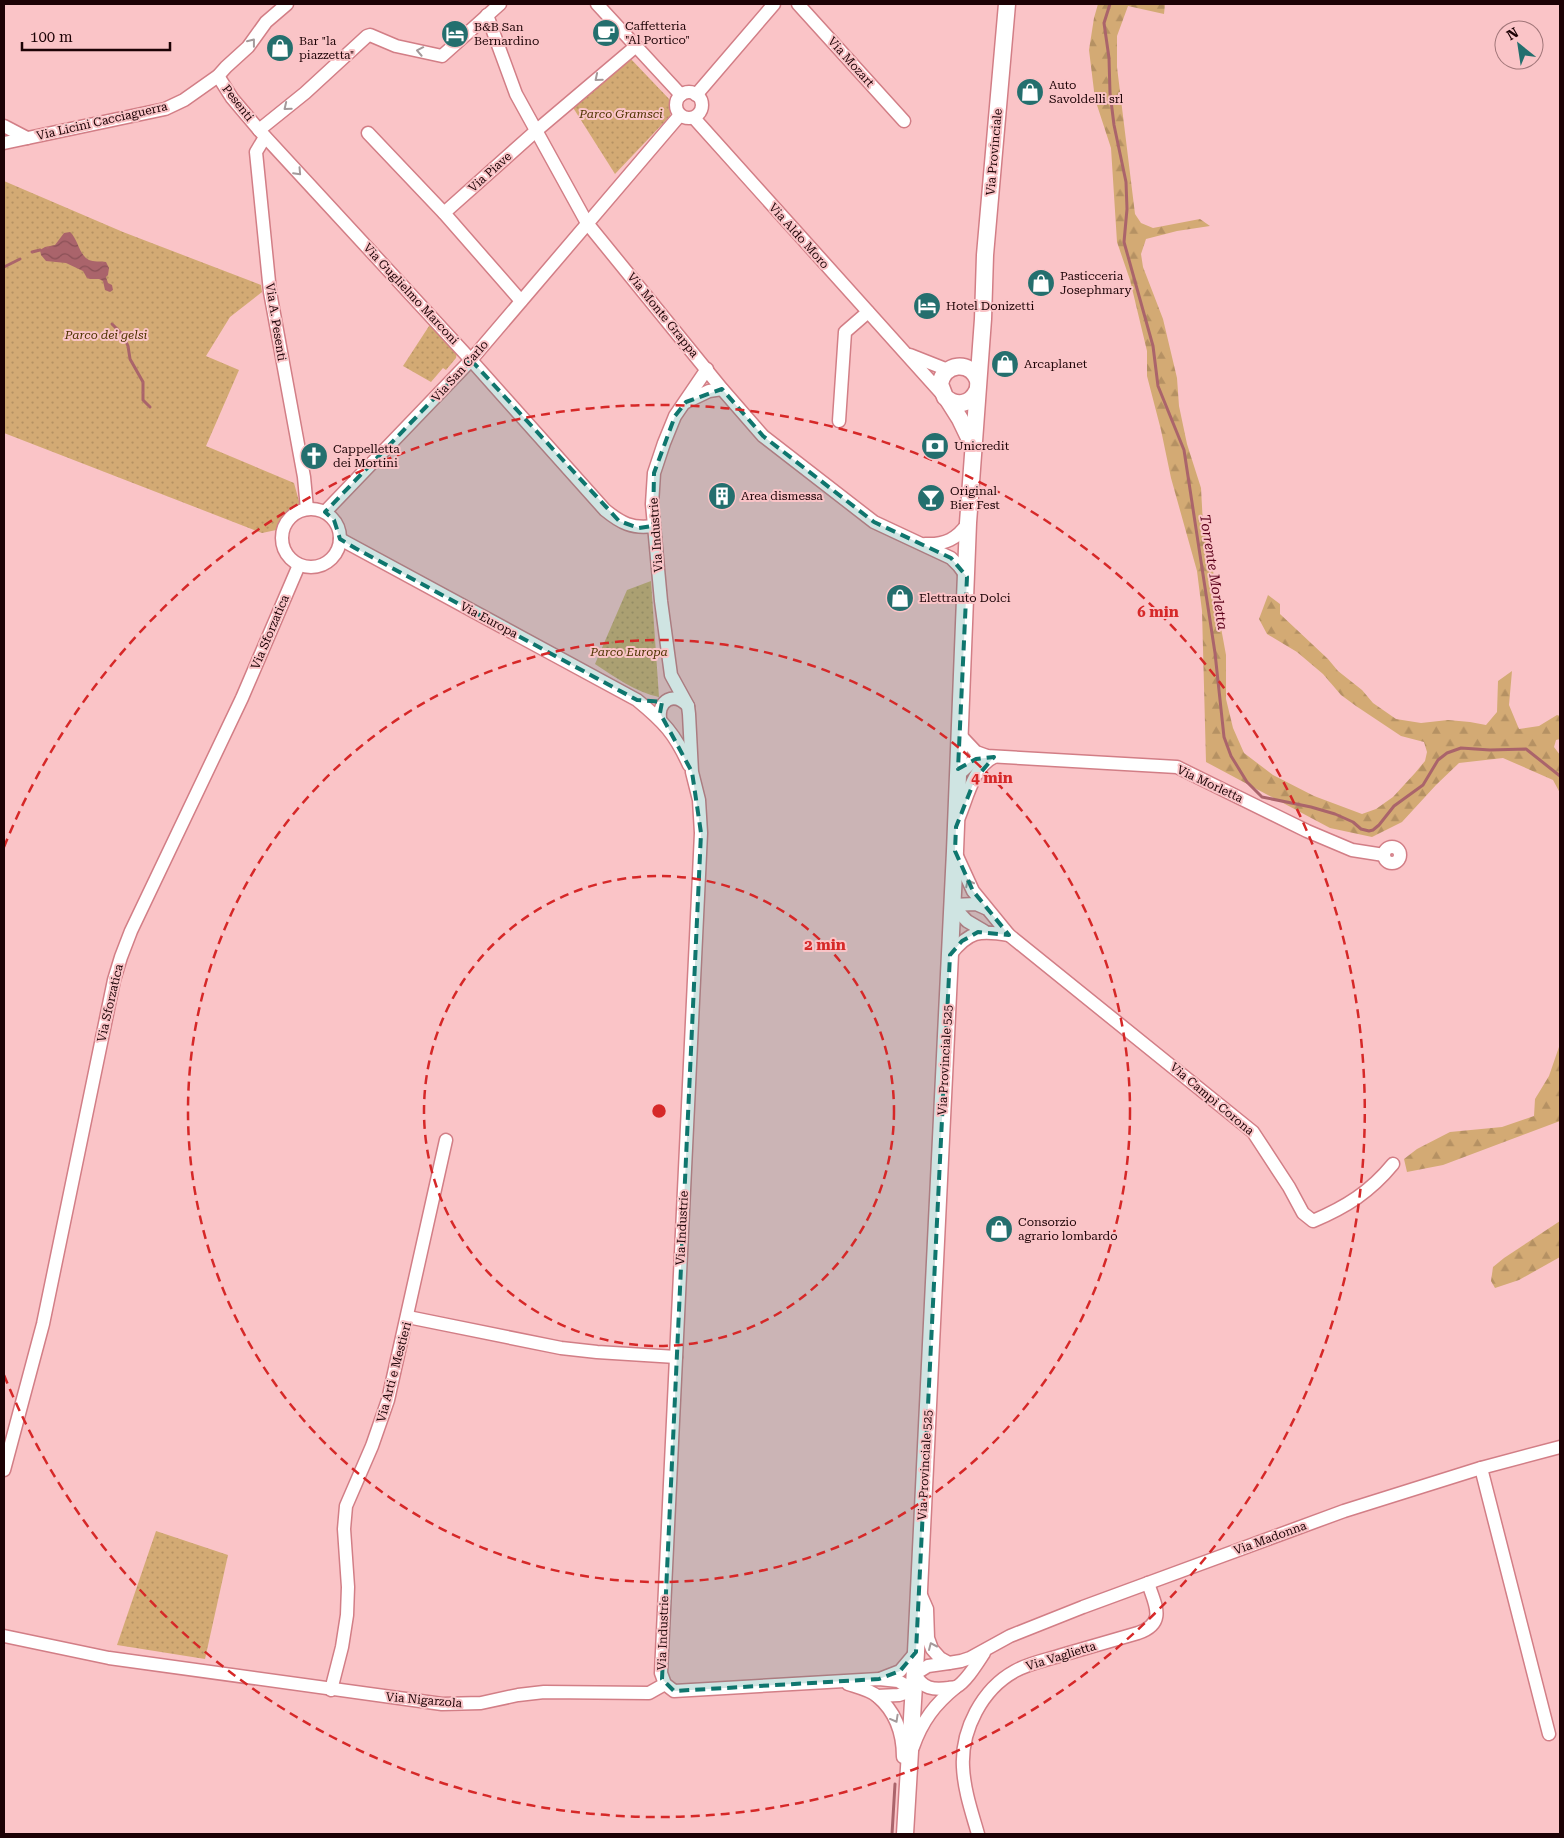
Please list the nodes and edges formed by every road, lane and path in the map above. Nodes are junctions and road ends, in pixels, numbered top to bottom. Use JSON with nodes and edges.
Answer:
{"nodes":[{"id":1,"x":287,"y":4,"type":"edge"},
{"id":2,"x":500,"y":4,"type":"edge"},
{"id":3,"x":597,"y":4,"type":"edge"},
{"id":4,"x":774,"y":4,"type":"edge"},
{"id":5,"x":798,"y":4,"type":"edge"},
{"id":6,"x":1006,"y":4,"type":"edge"},
{"id":7,"x":487,"y":15,"type":"junction"},
{"id":8,"x":635,"y":47,"type":"junction"},
{"id":9,"x":218,"y":76,"type":"junction"},
{"id":10,"x":681,"y":95,"type":"junction"},
{"id":11,"x":696,"y":95,"type":"junction"},
{"id":12,"x":680,"y":115,"type":"junction"},
{"id":13,"x":694,"y":118,"type":"junction"},
{"id":14,"x":904,"y":121,"type":"dead end"},
{"id":15,"x":4,"y":126,"type":"edge"},
{"id":16,"x":537,"y":130,"type":"junction"},
{"id":17,"x":262,"y":133,"type":"junction"},
{"id":18,"x":368,"y":134,"type":"dead end"},
{"id":19,"x":27,"y":138,"type":"junction"},
{"id":20,"x":4,"y":142,"type":"edge"},
{"id":21,"x":444,"y":213,"type":"junction"},
{"id":22,"x":587,"y":223,"type":"junction"},
{"id":23,"x":984,"y":300,"type":"joint"},
{"id":24,"x":521,"y":301,"type":"junction"},
{"id":25,"x":868,"y":312,"type":"junction"},
{"id":26,"x":982,"y":336,"type":"junction"},
{"id":27,"x":906,"y":354,"type":"junction"},
{"id":28,"x":471,"y":360,"type":"junction"},
{"id":29,"x":953,"y":368,"type":"junction"},
{"id":30,"x":708,"y":369,"type":"junction"},
{"id":31,"x":977,"y":386,"type":"junction"},
{"id":32,"x":722,"y":389,"type":"junction"},
{"id":33,"x":946,"y":398,"type":"junction"},
{"id":34,"x":686,"y":402,"type":"junction"},
{"id":35,"x":838,"y":421,"type":"dead end"},
{"id":36,"x":973,"y":446,"type":"junction"},
{"id":37,"x":308,"y":509,"type":"junction"},
{"id":38,"x":325,"y":512,"type":"junction"},
{"id":39,"x":968,"y":523,"type":"junction"},
{"id":40,"x":653,"y":526,"type":"junction"},
{"id":41,"x":340,"y":539,"type":"junction"},
{"id":42,"x":923,"y":544,"type":"junction"},
{"id":43,"x":299,"y":564,"type":"junction"},
{"id":44,"x":967,"y":577,"type":"junction"},
{"id":45,"x":671,"y":675,"type":"junction"},
{"id":46,"x":637,"y":700,"type":"junction"},
{"id":47,"x":666,"y":701,"type":"junction"},
{"id":48,"x":689,"y":710,"type":"junction"},
{"id":49,"x":663,"y":722,"type":"junction"},
{"id":50,"x":960,"y":735,"type":"junction"},
{"id":51,"x":991,"y":756,"type":"junction"},
{"id":52,"x":692,"y":772,"type":"junction"},
{"id":53,"x":958,"y":775,"type":"junction"},
{"id":54,"x":956,"y":827,"type":"junction"},
{"id":55,"x":955,"y":851,"type":"junction"},
{"id":56,"x":1384,"y":855,"type":"dead end"},
{"id":57,"x":952,"y":905,"type":"junction"},
{"id":58,"x":987,"y":909,"type":"junction"},
{"id":59,"x":984,"y":931,"type":"junction"},
{"id":60,"x":1009,"y":935,"type":"junction"},
{"id":61,"x":950,"y":955,"type":"junction"},
{"id":62,"x":446,"y":1140,"type":"dead end"},
{"id":63,"x":1393,"y":1164,"type":"dead end"},
{"id":64,"x":408,"y":1317,"type":"junction"},
{"id":65,"x":676,"y":1357,"type":"junction"},
{"id":66,"x":1560,"y":1447,"type":"edge"},
{"id":67,"x":1481,"y":1468,"type":"junction"},
{"id":68,"x":4,"y":1470,"type":"edge"},
{"id":69,"x":1148,"y":1584,"type":"junction"},
{"id":70,"x":919,"y":1590,"type":"junction"},
{"id":71,"x":4,"y":1636,"type":"edge"},
{"id":72,"x":987,"y":1649,"type":"junction"},
{"id":73,"x":916,"y":1652,"type":"junction"},
{"id":74,"x":948,"y":1663,"type":"junction"},
{"id":75,"x":880,"y":1679,"type":"junction"},
{"id":76,"x":843,"y":1682,"type":"junction"},
{"id":77,"x":915,"y":1682,"type":"junction"},
{"id":78,"x":665,"y":1684,"type":"junction"},
{"id":79,"x":957,"y":1686,"type":"junction"},
{"id":80,"x":331,"y":1690,"type":"junction"},
{"id":81,"x":877,"y":1696,"type":"junction"},
{"id":82,"x":1549,"y":1734,"type":"dead end"},
{"id":83,"x":909,"y":1758,"type":"junction"},
{"id":84,"x":908,"y":1784,"type":"junction"},
{"id":85,"x":905,"y":1834,"type":"edge"},
{"id":86,"x":978,"y":1834,"type":"edge"}],
"edges":[{"from":9,"to":1,"type":"street","name":"Via Licini Cacciaguerra","one_way":true},
{"from":2,"to":7,"type":"street"},
{"from":3,"to":8,"type":"street"},
{"from":4,"to":11,"type":"street"},
{"from":5,"to":14,"type":"street","name":"Via Mozart"},
{"from":6,"to":23,"type":"main road","name":"Via Provinciale"},
{"from":7,"to":16,"type":"street","name":"Via Monte Grappa"},
{"from":7,"to":17,"type":"street","one_way":true},
{"from":8,"to":10,"type":"street"},
{"from":8,"to":16,"type":"street","name":"Via Piave","one_way":true},
{"from":9,"to":17,"type":"street","name":"Pesenti"},
{"from":9,"to":19,"type":"street","name":"Via Licini Cacciaguerra"},
{"from":10,"to":11,"type":"street"},
{"from":10,"to":12,"type":"street"},
{"from":11,"to":13,"type":"street"},
{"from":12,"to":13,"type":"street"},
{"from":12,"to":22,"type":"street","name":"Via San Carlo"},
{"from":13,"to":25,"type":"street","name":"Via Aldo Moro"},
{"from":15,"to":19,"type":"street"},
{"from":16,"to":21,"type":"street","name":"Via Piave"},
{"from":16,"to":22,"type":"street","name":"Via Monte Grappa"},
{"from":17,"to":28,"type":"street","name":"Via Guglielmo Marconi","one_way":true},
{"from":17,"to":37,"type":"street","name":"Via A. Pesenti"},
{"from":18,"to":21,"type":"street"},
{"from":19,"to":20,"type":"street","name":"Via Licini Cacciaguerra"},
{"from":21,"to":24,"type":"street"},
{"from":22,"to":24,"type":"street","name":"Via San Carlo"},
{"from":22,"to":30,"type":"street","name":"Via Monte Grappa"},
{"from":23,"to":26,"type":"main road","name":"Via Provinciale 525"},
{"from":24,"to":28,"type":"street","name":"Via San Carlo"},
{"from":25,"to":27,"type":"street","name":"Via Aldo Moro"},
{"from":25,"to":35,"type":"street"},
{"from":26,"to":29,"type":"main road"},
{"from":26,"to":31,"type":"main road","name":"Via Provinciale 525"},
{"from":27,"to":29,"type":"street","name":"Via Aldo Moro"},
{"from":27,"to":33,"type":"street","name":"Via Aldo Moro"},
{"from":28,"to":38,"type":"street","name":"Via San Carlo"},
{"from":28,"to":40,"type":"street","name":"Via Guglielmo Marconi"},
{"from":29,"to":31,"type":"main road"},
{"from":29,"to":33,"type":"main road"},
{"from":30,"to":32,"type":"street","name":"Via Monte Grappa"},
{"from":30,"to":34,"type":"street","name":"Via Industrie"},
{"from":31,"to":33,"type":"main road"},
{"from":31,"to":36,"type":"main road","name":"Via Provinciale 525"},
{"from":32,"to":34,"type":"street"},
{"from":32,"to":42,"type":"street","name":"Via Monte Grappa"},
{"from":33,"to":36,"type":"main road"},
{"from":34,"to":40,"type":"street","name":"Via Industrie"},
{"from":36,"to":39,"type":"main road","name":"Via Provinciale 525"},
{"from":37,"to":38,"type":"street"},
{"from":37,"to":43,"type":"street"},
{"from":38,"to":41,"type":"street"},
{"from":39,"to":42,"type":"street"},
{"from":39,"to":44,"type":"main road","name":"Via Provinciale 525"},
{"from":40,"to":45,"type":"street","name":"Via Industrie"},
{"from":41,"to":43,"type":"street"},
{"from":41,"to":46,"type":"street","name":"Via Europa"},
{"from":42,"to":44,"type":"street"},
{"from":43,"to":68,"type":"street","name":"Via Sforzatica"},
{"from":44,"to":50,"type":"main road","name":"Via Provinciale 525"},
{"from":45,"to":47,"type":"street","name":"Via Industrie"},
{"from":45,"to":48,"type":"street","name":"Via Industrie"},
{"from":46,"to":47,"type":"street","name":"Via Europa"},
{"from":46,"to":49,"type":"street","name":"Via Europa"},
{"from":47,"to":48,"type":"street"},
{"from":47,"to":49,"type":"street","name":"Via Industrie"},
{"from":48,"to":49,"type":"street"},
{"from":48,"to":52,"type":"street","name":"Via Industrie"},
{"from":49,"to":52,"type":"street","name":"Via Industrie"},
{"from":50,"to":51,"type":"street"},
{"from":50,"to":53,"type":"main road","name":"Via Provinciale 525"},
{"from":51,"to":53,"type":"street"},
{"from":51,"to":54,"type":"street"},
{"from":51,"to":56,"type":"street","name":"Via Morletta"},
{"from":52,"to":65,"type":"street","name":"Via Industrie"},
{"from":53,"to":54,"type":"main road","name":"Via Provinciale 525"},
{"from":54,"to":55,"type":"main road","name":"Via Provinciale 525"},
{"from":55,"to":57,"type":"main road","name":"Via Provinciale 525"},
{"from":58,"to":55,"type":"street","name":"Via Campi Corona","one_way":true},
{"from":57,"to":58,"type":"street"},
{"from":57,"to":59,"type":"street","name":"Via Campi Corona"},
{"from":57,"to":61,"type":"main road","name":"Via Provinciale 525"},
{"from":58,"to":60,"type":"street","name":"Via Campi Corona"},
{"from":59,"to":60,"type":"street","name":"Via Campi Corona"},
{"from":59,"to":61,"type":"street"},
{"from":60,"to":63,"type":"street","name":"Via Campi Corona"},
{"from":61,"to":70,"type":"main road","name":"Via Provinciale 525"},
{"from":62,"to":64,"type":"street"},
{"from":64,"to":65,"type":"street","name":"Via Arti e Mestieri"},
{"from":64,"to":80,"type":"street","name":"Via Arti e Mestieri"},
{"from":65,"to":78,"type":"street","name":"Via Industrie"},
{"from":66,"to":67,"type":"street","name":"Via Madonna"},
{"from":67,"to":69,"type":"street","name":"Via Madonna"},
{"from":67,"to":82,"type":"street"},
{"from":69,"to":72,"type":"street","name":"Via Madonna"},
{"from":69,"to":86,"type":"street","name":"Via Vaglietta"},
{"from":70,"to":73,"type":"main road","name":"Via Provinciale 525"},
{"from":74,"to":70,"type":"street","one_way":true},
{"from":71,"to":80,"type":"street","name":"Via Nigarzola"},
{"from":72,"to":74,"type":"street","name":"Via Madonna"},
{"from":72,"to":79,"type":"street","name":"Via Madonna"},
{"from":73,"to":75,"type":"street"},
{"from":73,"to":77,"type":"main road","name":"Via Provinciale 525"},
{"from":74,"to":77,"type":"street","name":"Via Madonna"},
{"from":75,"to":76,"type":"street"},
{"from":75,"to":77,"type":"street"},
{"from":76,"to":78,"type":"street"},
{"from":76,"to":81,"type":"street"},
{"from":77,"to":79,"type":"street"},
{"from":77,"to":81,"type":"street"},
{"from":77,"to":83,"type":"main road","name":"Via Provinciale 525"},
{"from":78,"to":80,"type":"street","name":"Via Nigarzola"},
{"from":79,"to":83,"type":"street","name":"Via Madonna"},
{"from":81,"to":84,"type":"street","one_way":true},
{"from":83,"to":84,"type":"main road","name":"Via Provinciale 525"},
{"from":84,"to":85,"type":"main road","name":"Via Provinciale 525"}]}
